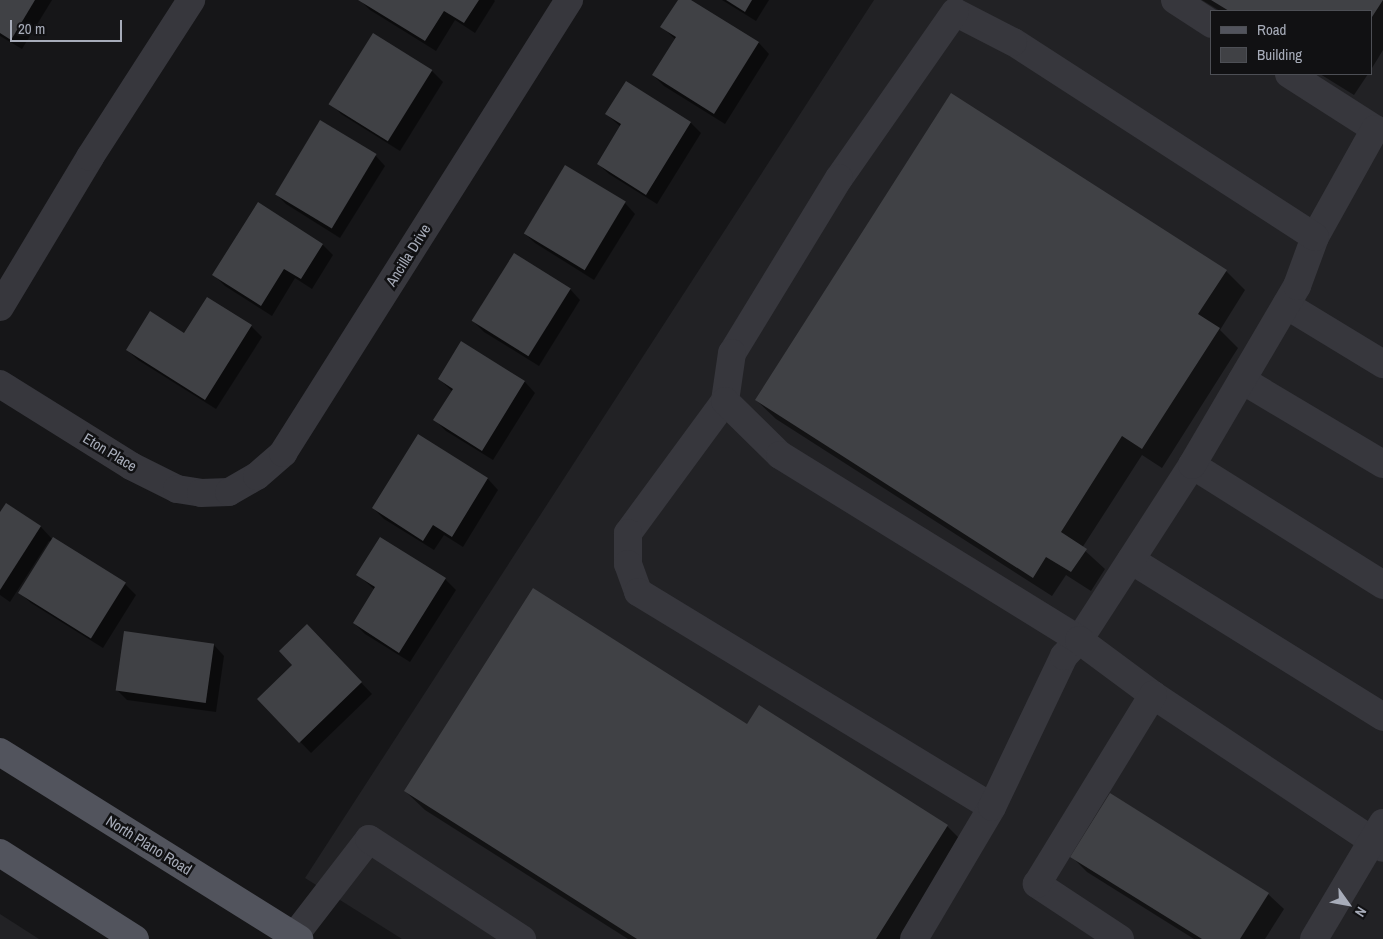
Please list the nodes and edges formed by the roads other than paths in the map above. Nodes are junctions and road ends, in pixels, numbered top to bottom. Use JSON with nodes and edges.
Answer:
{"nodes":[{"id":1,"x":192,"y":0,"type":"edge"},
{"id":2,"x":570,"y":0,"type":"edge"},
{"id":3,"x":1175,"y":0,"type":"edge"},
{"id":4,"x":960,"y":6,"type":"edge"},
{"id":5,"x":1210,"y":23,"type":"edge"},
{"id":6,"x":1291,"y":75,"type":"edge"},
{"id":7,"x":1316,"y":237,"type":"junction"},
{"id":8,"x":1286,"y":305,"type":"junction"},
{"id":9,"x":0,"y":307,"type":"edge"},
{"id":10,"x":1383,"y":364,"type":"edge"},
{"id":11,"x":1242,"y":380,"type":"junction"},
{"id":12,"x":0,"y":384,"type":"edge"},
{"id":13,"x":725,"y":401,"type":"junction"},
{"id":14,"x":1383,"y":464,"type":"edge"},
{"id":15,"x":1192,"y":465,"type":"junction"},
{"id":16,"x":229,"y":492,"type":"joint"},
{"id":17,"x":1130,"y":560,"type":"junction"},
{"id":18,"x":1383,"y":585,"type":"edge"},
{"id":19,"x":1079,"y":640,"type":"junction"},
{"id":20,"x":1153,"y":695,"type":"junction"},
{"id":21,"x":1383,"y":717,"type":"edge"},
{"id":22,"x":0,"y":752,"type":"edge"},
{"id":23,"x":992,"y":807,"type":"junction"},
{"id":24,"x":1379,"y":837,"type":"edge"},
{"id":25,"x":0,"y":853,"type":"edge"},
{"id":26,"x":295,"y":938,"type":"edge"},
{"id":27,"x":135,"y":939,"type":"edge"},
{"id":28,"x":522,"y":939,"type":"edge"},
{"id":29,"x":914,"y":939,"type":"edge"},
{"id":30,"x":1120,"y":939,"type":"edge"},
{"id":31,"x":1314,"y":939,"type":"edge"}],
"edges":[{"from":1,"to":9,"type":"street"},
{"from":2,"to":16,"type":"street","name":"Ancilla Drive"},
{"from":3,"to":5,"type":"street"},
{"from":4,"to":7,"type":"street"},
{"from":4,"to":13,"type":"street"},
{"from":6,"to":7,"type":"street"},
{"from":7,"to":8,"type":"street"},
{"from":8,"to":10,"type":"street"},
{"from":8,"to":11,"type":"street"},
{"from":11,"to":14,"type":"street"},
{"from":11,"to":15,"type":"street"},
{"from":12,"to":16,"type":"street","name":"Eton Place"},
{"from":13,"to":19,"type":"street"},
{"from":13,"to":23,"type":"street"},
{"from":15,"to":17,"type":"street"},
{"from":15,"to":18,"type":"street"},
{"from":17,"to":19,"type":"street"},
{"from":17,"to":21,"type":"street"},
{"from":19,"to":20,"type":"street"},
{"from":19,"to":23,"type":"street"},
{"from":20,"to":24,"type":"street"},
{"from":20,"to":30,"type":"street"},
{"from":22,"to":26,"type":"main road","name":"North Plano Road"},
{"from":23,"to":29,"type":"street"},
{"from":24,"to":31,"type":"street"},
{"from":25,"to":27,"type":"main road"},
{"from":26,"to":28,"type":"street"}]}
